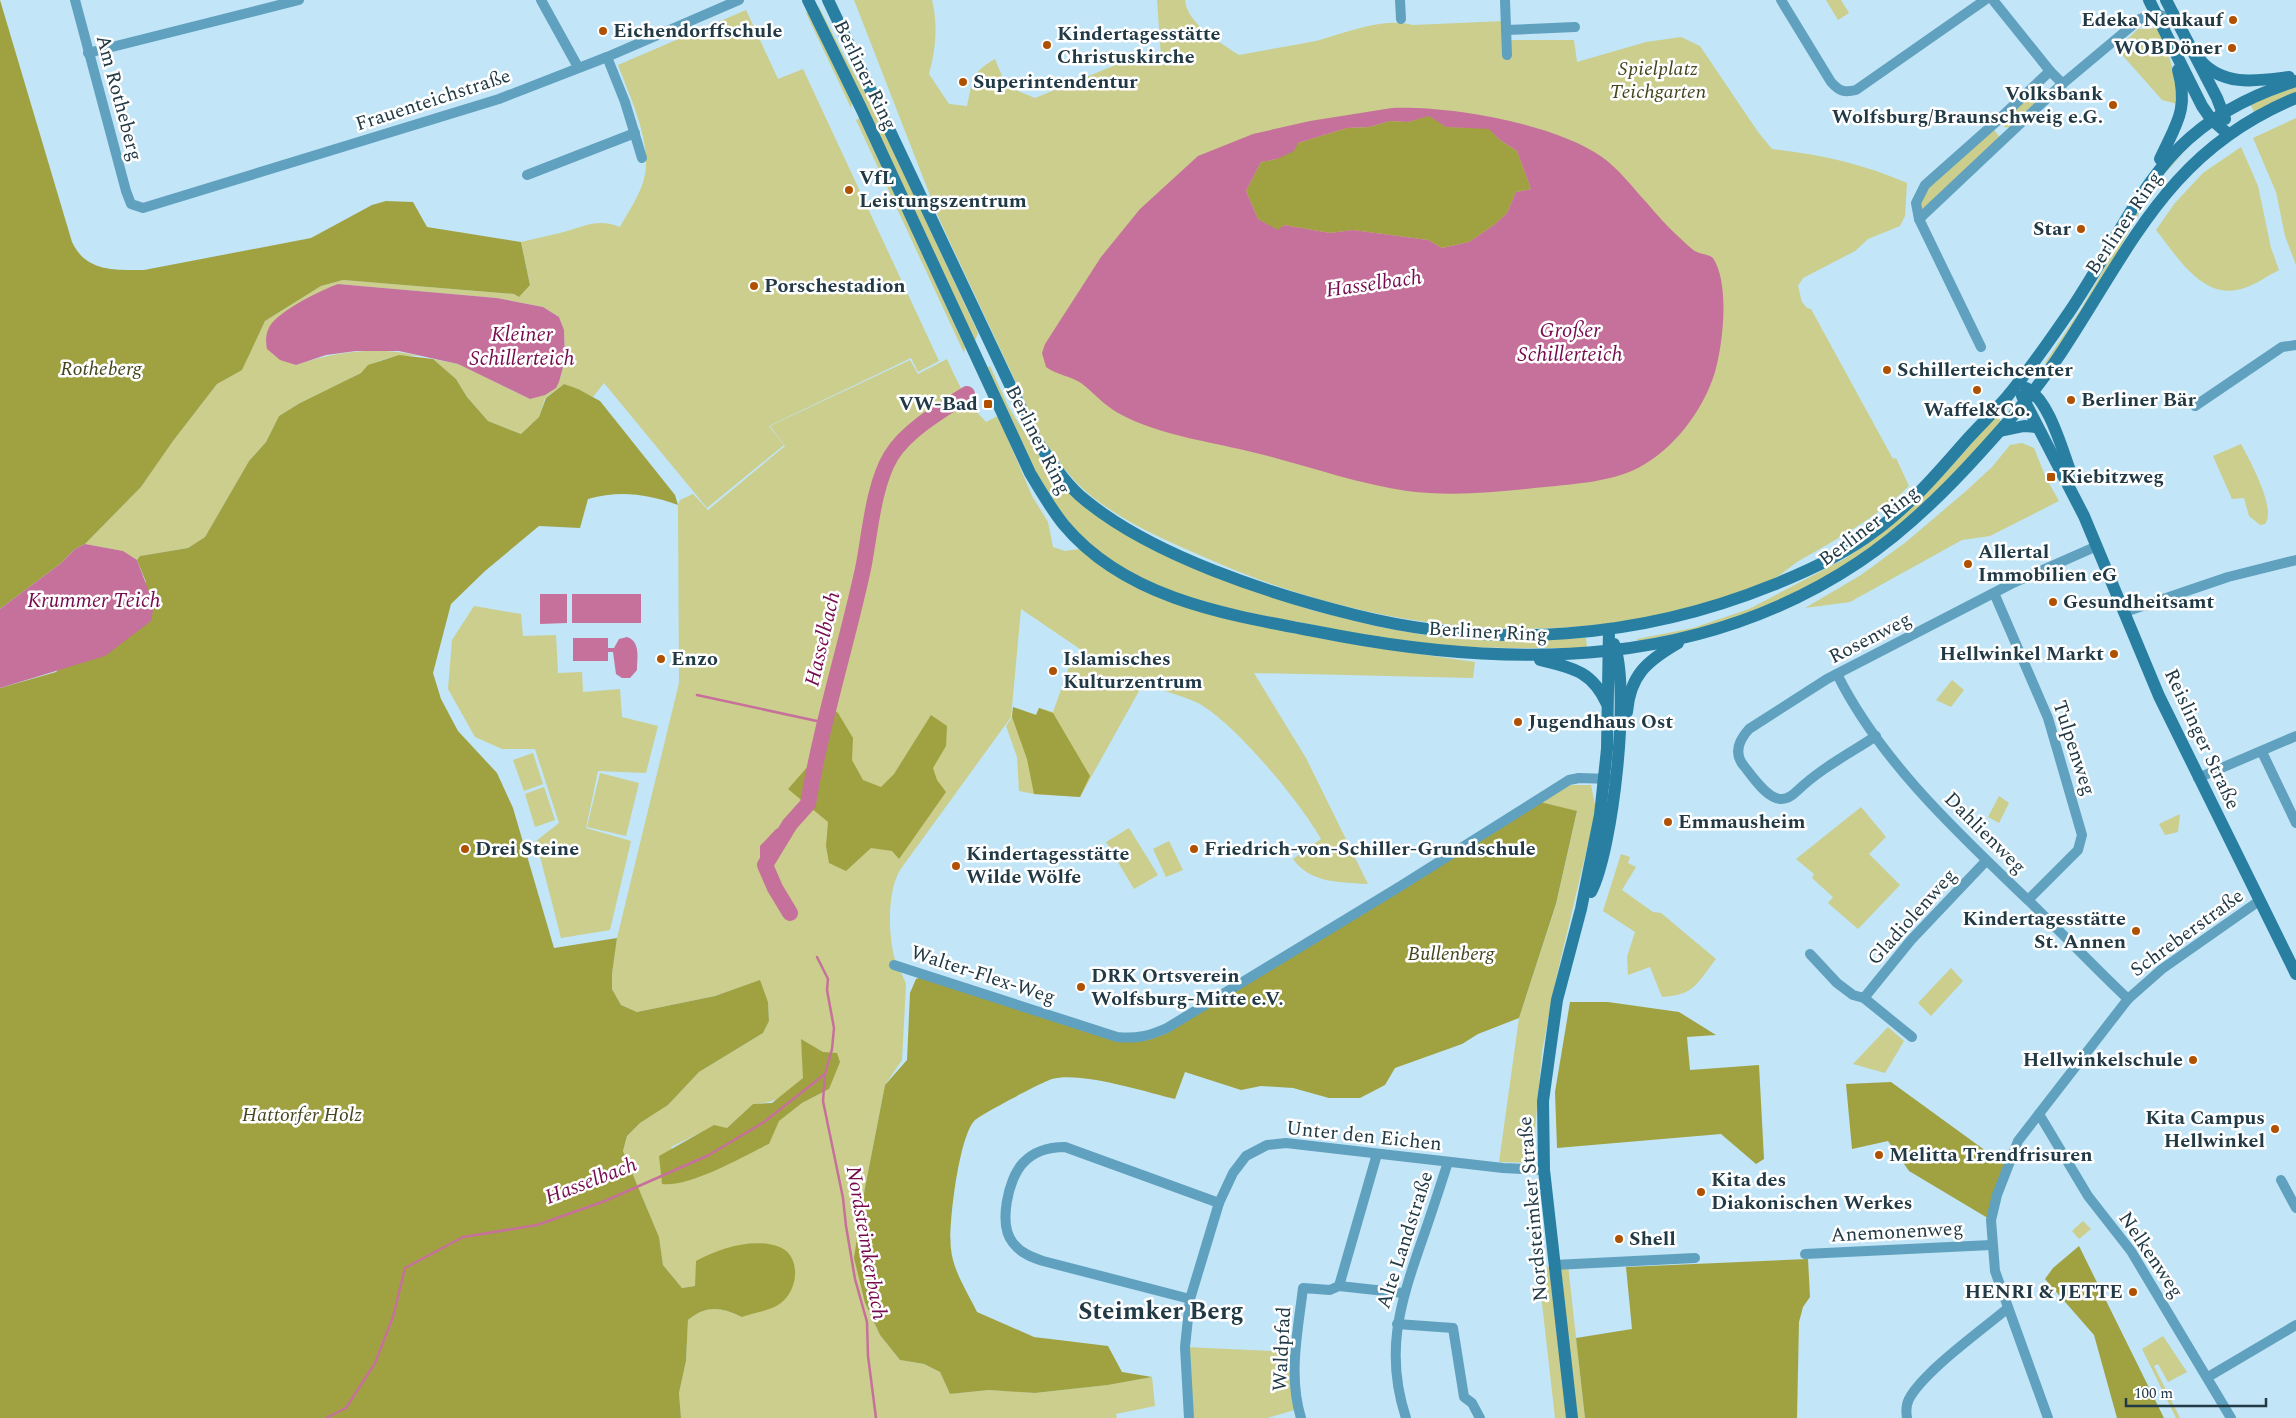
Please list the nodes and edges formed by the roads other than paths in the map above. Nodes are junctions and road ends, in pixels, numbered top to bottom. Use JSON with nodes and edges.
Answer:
{"nodes":[{"id":1,"x":75,"y":0,"type":"edge"},
{"id":2,"x":299,"y":0,"type":"edge"},
{"id":3,"x":541,"y":0,"type":"edge"},
{"id":4,"x":739,"y":0,"type":"edge"},
{"id":5,"x":808,"y":0,"type":"edge"},
{"id":6,"x":828,"y":0,"type":"edge"},
{"id":7,"x":1400,"y":0,"type":"edge"},
{"id":8,"x":1505,"y":0,"type":"edge"},
{"id":9,"x":1781,"y":0,"type":"edge"},
{"id":10,"x":1985,"y":0,"type":"edge"},
{"id":11,"x":1993,"y":0,"type":"edge"},
{"id":12,"x":2148,"y":0,"type":"edge"},
{"id":13,"x":2166,"y":0,"type":"edge"},
{"id":14,"x":2154,"y":14,"type":"junction"},
{"id":15,"x":1401,"y":18,"type":"dead end"},
{"id":16,"x":2174,"y":18,"type":"junction"},
{"id":17,"x":1575,"y":27,"type":"dead end"},
{"id":18,"x":1506,"y":30,"type":"junction"},
{"id":19,"x":2190,"y":48,"type":"junction"},
{"id":20,"x":88,"y":53,"type":"junction"},
{"id":21,"x":2174,"y":53,"type":"junction"},
{"id":22,"x":1507,"y":55,"type":"dead end"},
{"id":23,"x":607,"y":57,"type":"junction"},
{"id":24,"x":578,"y":67,"type":"junction"},
{"id":25,"x":2050,"y":71,"type":"junction"},
{"id":26,"x":2296,"y":76,"type":"edge"},
{"id":27,"x":2296,"y":80,"type":"edge"},
{"id":28,"x":2063,"y":84,"type":"junction"},
{"id":29,"x":2296,"y":98,"type":"edge"},
{"id":30,"x":2223,"y":112,"type":"junction"},
{"id":31,"x":2211,"y":119,"type":"junction"},
{"id":32,"x":1996,"y":122,"type":"junction"},
{"id":33,"x":635,"y":133,"type":"junction"},
{"id":34,"x":2228,"y":134,"type":"junction"},
{"id":35,"x":2008,"y":136,"type":"junction"},
{"id":36,"x":642,"y":158,"type":"dead end"},
{"id":37,"x":2154,"y":174,"type":"junction"},
{"id":38,"x":527,"y":175,"type":"dead end"},
{"id":39,"x":131,"y":204,"type":"joint"},
{"id":40,"x":1918,"y":215,"type":"junction"},
{"id":41,"x":2296,"y":345,"type":"edge"},
{"id":42,"x":1981,"y":347,"type":"dead end"},
{"id":43,"x":2017,"y":384,"type":"junction"},
{"id":44,"x":2032,"y":391,"type":"junction"},
{"id":45,"x":2024,"y":402,"type":"junction"},
{"id":46,"x":2196,"y":406,"type":"dead end"},
{"id":47,"x":2036,"y":427,"type":"junction"},
{"id":48,"x":2000,"y":431,"type":"junction"},
{"id":49,"x":2084,"y":516,"type":"junction"},
{"id":50,"x":2097,"y":546,"type":"junction"},
{"id":51,"x":2296,"y":560,"type":"edge"},
{"id":52,"x":1994,"y":593,"type":"junction"},
{"id":53,"x":2125,"y":612,"type":"junction"},
{"id":54,"x":1609,"y":630,"type":"junction"},
{"id":55,"x":1687,"y":638,"type":"junction"},
{"id":56,"x":1612,"y":651,"type":"junction"},
{"id":57,"x":1520,"y":656,"type":"junction"},
{"id":58,"x":1837,"y":674,"type":"junction"},
{"id":59,"x":1609,"y":709,"type":"junction"},
{"id":60,"x":1876,"y":736,"type":"junction"},
{"id":61,"x":2296,"y":736,"type":"edge"},
{"id":62,"x":1618,"y":750,"type":"junction"},
{"id":63,"x":2262,"y":752,"type":"junction"},
{"id":64,"x":2198,"y":778,"type":"junction"},
{"id":65,"x":1610,"y":779,"type":"junction"},
{"id":66,"x":2296,"y":822,"type":"edge"},
{"id":67,"x":1986,"y":862,"type":"junction"},
{"id":68,"x":2028,"y":900,"type":"junction"},
{"id":69,"x":2259,"y":901,"type":"junction"},
{"id":70,"x":1810,"y":954,"type":"dead end"},
{"id":71,"x":894,"y":964,"type":"dead end"},
{"id":72,"x":2296,"y":974,"type":"edge"},
{"id":73,"x":1864,"y":998,"type":"junction"},
{"id":74,"x":2128,"y":999,"type":"junction"},
{"id":75,"x":1912,"y":1037,"type":"dead end"},
{"id":76,"x":2039,"y":1114,"type":"junction"},
{"id":77,"x":1377,"y":1154,"type":"junction"},
{"id":78,"x":1448,"y":1162,"type":"junction"},
{"id":79,"x":1544,"y":1170,"type":"junction"},
{"id":80,"x":2281,"y":1180,"type":"dead end"},
{"id":81,"x":1220,"y":1203,"type":"junction"},
{"id":82,"x":2296,"y":1208,"type":"edge"},
{"id":83,"x":1991,"y":1245,"type":"junction"},
{"id":84,"x":1805,"y":1254,"type":"dead end"},
{"id":85,"x":1695,"y":1258,"type":"dead end"},
{"id":86,"x":1554,"y":1265,"type":"junction"},
{"id":87,"x":1339,"y":1286,"type":"junction"},
{"id":88,"x":1403,"y":1293,"type":"junction"},
{"id":89,"x":1190,"y":1299,"type":"junction"},
{"id":90,"x":2008,"y":1308,"type":"junction"},
{"id":91,"x":1396,"y":1324,"type":"junction"},
{"id":92,"x":2296,"y":1325,"type":"edge"},
{"id":93,"x":2208,"y":1377,"type":"junction"},
{"id":94,"x":1190,"y":1418,"type":"edge"},
{"id":95,"x":1300,"y":1418,"type":"edge"},
{"id":96,"x":1406,"y":1418,"type":"edge"},
{"id":97,"x":1480,"y":1418,"type":"edge"},
{"id":98,"x":1572,"y":1418,"type":"edge"},
{"id":99,"x":1907,"y":1418,"type":"edge"},
{"id":100,"x":2048,"y":1418,"type":"edge"},
{"id":101,"x":2232,"y":1418,"type":"edge"}],
"edges":[{"from":1,"to":20,"type":"street","name":"Am Rotheberg"},
{"from":2,"to":20,"type":"street"},
{"from":3,"to":24,"type":"street"},
{"from":4,"to":23,"type":"street","name":"Frauenteichstraße"},
{"from":5,"to":57,"type":"main road","name":"Berliner Ring"},
{"from":6,"to":54,"type":"main road","name":"Berliner Ring"},
{"from":7,"to":15,"type":"street"},
{"from":8,"to":18,"type":"street"},
{"from":9,"to":10,"type":"street"},
{"from":11,"to":25,"type":"street"},
{"from":12,"to":14,"type":"main road"},
{"from":13,"to":16,"type":"main road"},
{"from":14,"to":16,"type":"street"},
{"from":14,"to":21,"type":"main road"},
{"from":14,"to":28,"type":"street"},
{"from":16,"to":19,"type":"main road"},
{"from":17,"to":18,"type":"street"},
{"from":18,"to":22,"type":"street"},
{"from":19,"to":26,"type":"main road"},
{"from":19,"to":30,"type":"main road"},
{"from":20,"to":39,"type":"street","name":"Am Rotheberg"},
{"from":21,"to":31,"type":"main road"},
{"from":21,"to":37,"type":"main road"},
{"from":23,"to":24,"type":"street","name":"Frauenteichstraße"},
{"from":23,"to":33,"type":"street"},
{"from":24,"to":39,"type":"street","name":"Frauenteichstraße"},
{"from":25,"to":28,"type":"street"},
{"from":25,"to":32,"type":"street"},
{"from":27,"to":30,"type":"main road","name":"Berliner Ring"},
{"from":28,"to":35,"type":"street"},
{"from":29,"to":34,"type":"main road","name":"Berliner Ring"},
{"from":30,"to":31,"type":"main road","name":"Berliner Ring"},
{"from":30,"to":34,"type":"main road"},
{"from":31,"to":34,"type":"main road"},
{"from":31,"to":37,"type":"main road","name":"Berliner Ring"},
{"from":32,"to":35,"type":"street"},
{"from":32,"to":40,"type":"street"},
{"from":33,"to":36,"type":"street"},
{"from":33,"to":38,"type":"street"},
{"from":34,"to":44,"type":"main road","name":"Berliner Ring"},
{"from":35,"to":40,"type":"street"},
{"from":37,"to":43,"type":"main road","name":"Berliner Ring"},
{"from":40,"to":42,"type":"street"},
{"from":41,"to":46,"type":"street"},
{"from":43,"to":44,"type":"main road"},
{"from":43,"to":45,"type":"main road","name":"Reislinger Straße"},
{"from":43,"to":54,"type":"main road","name":"Berliner Ring"},
{"from":44,"to":45,"type":"main road","name":"Berliner Ring"},
{"from":44,"to":49,"type":"main road","name":"Reislinger Straße"},
{"from":45,"to":47,"type":"main road","name":"Reislinger Straße"},
{"from":45,"to":48,"type":"main road","name":"Berliner Ring"},
{"from":47,"to":48,"type":"main road"},
{"from":47,"to":49,"type":"main road","name":"Reislinger Straße"},
{"from":48,"to":55,"type":"main road","name":"Berliner Ring"},
{"from":49,"to":50,"type":"main road","name":"Reislinger Straße"},
{"from":50,"to":52,"type":"street","name":"Rosenweg"},
{"from":50,"to":53,"type":"main road","name":"Reislinger Straße"},
{"from":51,"to":53,"type":"street"},
{"from":52,"to":58,"type":"street","name":"Rosenweg"},
{"from":52,"to":68,"type":"street","name":"Tulpenweg"},
{"from":53,"to":64,"type":"main road","name":"Reislinger Straße"},
{"from":54,"to":56,"type":"main road","name":"Nordsteimker Straße"},
{"from":55,"to":56,"type":"main road","name":"Berliner Ring"},
{"from":55,"to":62,"type":"main road"},
{"from":56,"to":57,"type":"main road","name":"Berliner Ring"},
{"from":56,"to":59,"type":"main road","name":"Nordsteimker Straße"},
{"from":56,"to":62,"type":"main road","name":"Nordsteimker Straße"},
{"from":57,"to":59,"type":"main road"},
{"from":58,"to":60,"type":"street","name":"Dahlienweg"},
{"from":58,"to":60,"type":"street","name":"Rosenweg"},
{"from":59,"to":65,"type":"main road","name":"Nordsteimker Straße"},
{"from":60,"to":67,"type":"street","name":"Dahlienweg"},
{"from":61,"to":63,"type":"street"},
{"from":62,"to":65,"type":"main road","name":"Nordsteimker Straße"},
{"from":63,"to":64,"type":"street"},
{"from":63,"to":66,"type":"street"},
{"from":64,"to":69,"type":"main road","name":"Reislinger Straße"},
{"from":65,"to":71,"type":"street","name":"Walter-Flex-Weg"},
{"from":65,"to":79,"type":"main road","name":"Nordsteimker Straße"},
{"from":67,"to":68,"type":"street","name":"Dahlienweg"},
{"from":67,"to":73,"type":"street","name":"Gladiolenweg"},
{"from":68,"to":74,"type":"street","name":"Dahlienweg"},
{"from":69,"to":72,"type":"main road","name":"Reislinger Straße"},
{"from":69,"to":74,"type":"street","name":"Schreberstraße"},
{"from":70,"to":73,"type":"street"},
{"from":73,"to":75,"type":"street"},
{"from":74,"to":76,"type":"street","name":"Schreberstraße"},
{"from":76,"to":83,"type":"street","name":"Schreberstraße"},
{"from":76,"to":93,"type":"street","name":"Nelkenweg"},
{"from":77,"to":78,"type":"street","name":"Unter den Eichen"},
{"from":77,"to":81,"type":"street","name":"Unter den Eichen"},
{"from":77,"to":87,"type":"street"},
{"from":78,"to":79,"type":"street","name":"Unter den Eichen"},
{"from":78,"to":88,"type":"street","name":"Alte Landstraße"},
{"from":79,"to":86,"type":"main road","name":"Nordsteimker Straße"},
{"from":80,"to":82,"type":"street"},
{"from":81,"to":89,"type":"street","name":"Unter den Eichen"},
{"from":81,"to":89,"type":"street"},
{"from":83,"to":84,"type":"street","name":"Anemonenweg"},
{"from":83,"to":90,"type":"street","name":"Schreberstraße"},
{"from":85,"to":86,"type":"street"},
{"from":86,"to":98,"type":"main road","name":"Nordsteimker Straße"},
{"from":87,"to":88,"type":"street","name":"Waldpfad"},
{"from":87,"to":95,"type":"street","name":"Waldpfad"},
{"from":88,"to":91,"type":"street","name":"Alte Landstraße"},
{"from":89,"to":94,"type":"street","name":"Unter den Eichen"},
{"from":90,"to":99,"type":"street"},
{"from":90,"to":100,"type":"street","name":"Schreberstraße"},
{"from":91,"to":96,"type":"street","name":"Alte Landstraße"},
{"from":91,"to":97,"type":"street"},
{"from":92,"to":93,"type":"street"},
{"from":93,"to":101,"type":"street","name":"Nelkenweg"}]}
